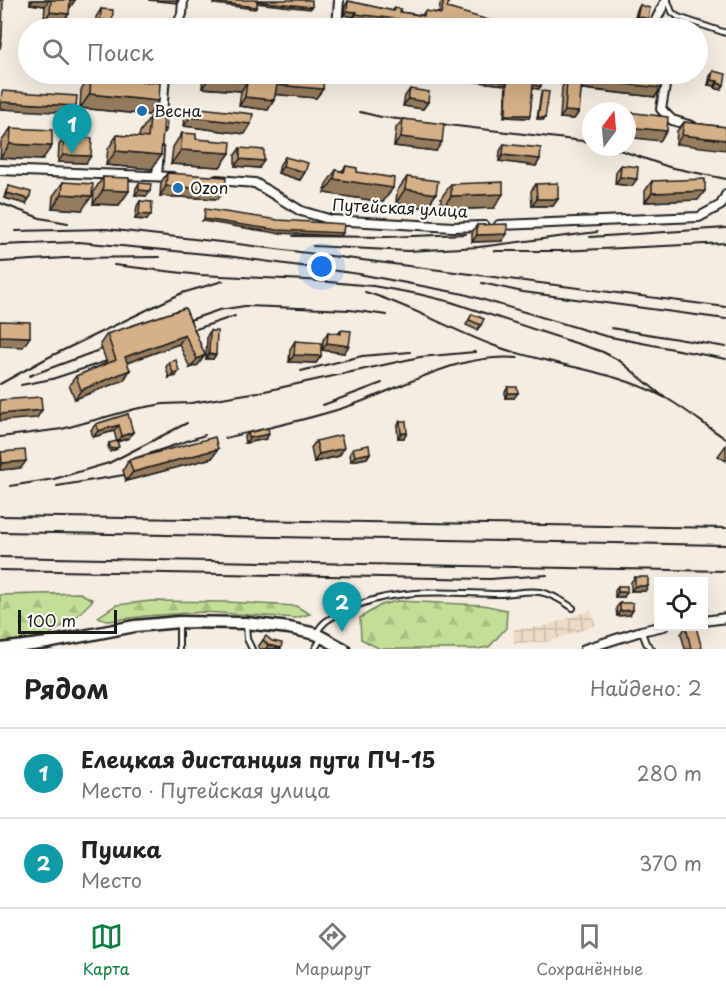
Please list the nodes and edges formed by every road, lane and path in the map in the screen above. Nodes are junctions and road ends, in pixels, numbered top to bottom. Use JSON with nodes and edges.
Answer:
{"nodes":[{"id":1,"x":183,"y":0,"type":"edge"},
{"id":2,"x":339,"y":0,"type":"edge"},
{"id":3,"x":667,"y":0,"type":"edge"},
{"id":4,"x":180,"y":18,"type":"edge"},
{"id":5,"x":338,"y":18,"type":"edge"},
{"id":6,"x":657,"y":18,"type":"edge"},
{"id":7,"x":681,"y":18,"type":"edge"},
{"id":8,"x":708,"y":27,"type":"edge"},
{"id":9,"x":726,"y":33,"type":"edge"},
{"id":10,"x":164,"y":84,"type":"edge"},
{"id":11,"x":663,"y":84,"type":"edge"},
{"id":12,"x":697,"y":127,"type":"edge"},
{"id":13,"x":0,"y":170,"type":"edge"},
{"id":14,"x":157,"y":176,"type":"junction"},
{"id":15,"x":179,"y":178,"type":"edge"},
{"id":16,"x":212,"y":180,"type":"edge"},
{"id":17,"x":726,"y":195,"type":"edge"},
{"id":18,"x":573,"y":608,"type":"dead end"},
{"id":19,"x":726,"y":618,"type":"edge"},
{"id":20,"x":708,"y":620,"type":"edge"},
{"id":21,"x":179,"y":622,"type":"junction"},
{"id":22,"x":246,"y":623,"type":"junction"},
{"id":23,"x":654,"y":629,"type":"edge"},
{"id":24,"x":641,"y":631,"type":"junction"},
{"id":25,"x":319,"y":635,"type":"junction"},
{"id":26,"x":46,"y":646,"type":"edge"},
{"id":27,"x":1,"y":649,"type":"edge"},
{"id":28,"x":179,"y":649,"type":"edge"},
{"id":29,"x":252,"y":649,"type":"edge"},
{"id":30,"x":315,"y":649,"type":"edge"},
{"id":31,"x":344,"y":649,"type":"edge"},
{"id":32,"x":585,"y":649,"type":"edge"},
{"id":33,"x":652,"y":649,"type":"edge"}],
"edges":[{"from":1,"to":4,"type":"street"},
{"from":2,"to":5,"type":"street"},
{"from":3,"to":6,"type":"street"},
{"from":3,"to":7,"type":"lane"},
{"from":8,"to":9,"type":"lane"},
{"from":10,"to":14,"type":"street"},
{"from":11,"to":12,"type":"street"},
{"from":13,"to":14,"type":"street"},
{"from":14,"to":15,"type":"street"},
{"from":16,"to":17,"type":"street","name":"Путейская улица"},
{"from":18,"to":25,"type":"lane"},
{"from":19,"to":20,"type":"street"},
{"from":21,"to":22,"type":"main road"},
{"from":21,"to":26,"type":"main road"},
{"from":21,"to":28,"type":"lane"},
{"from":22,"to":25,"type":"main road"},
{"from":22,"to":29,"type":"lane"},
{"from":23,"to":24,"type":"street"},
{"from":24,"to":32,"type":"street"},
{"from":24,"to":33,"type":"lane"},
{"from":25,"to":30,"type":"lane"},
{"from":25,"to":31,"type":"main road"},
{"from":26,"to":27,"type":"main road"}]}
